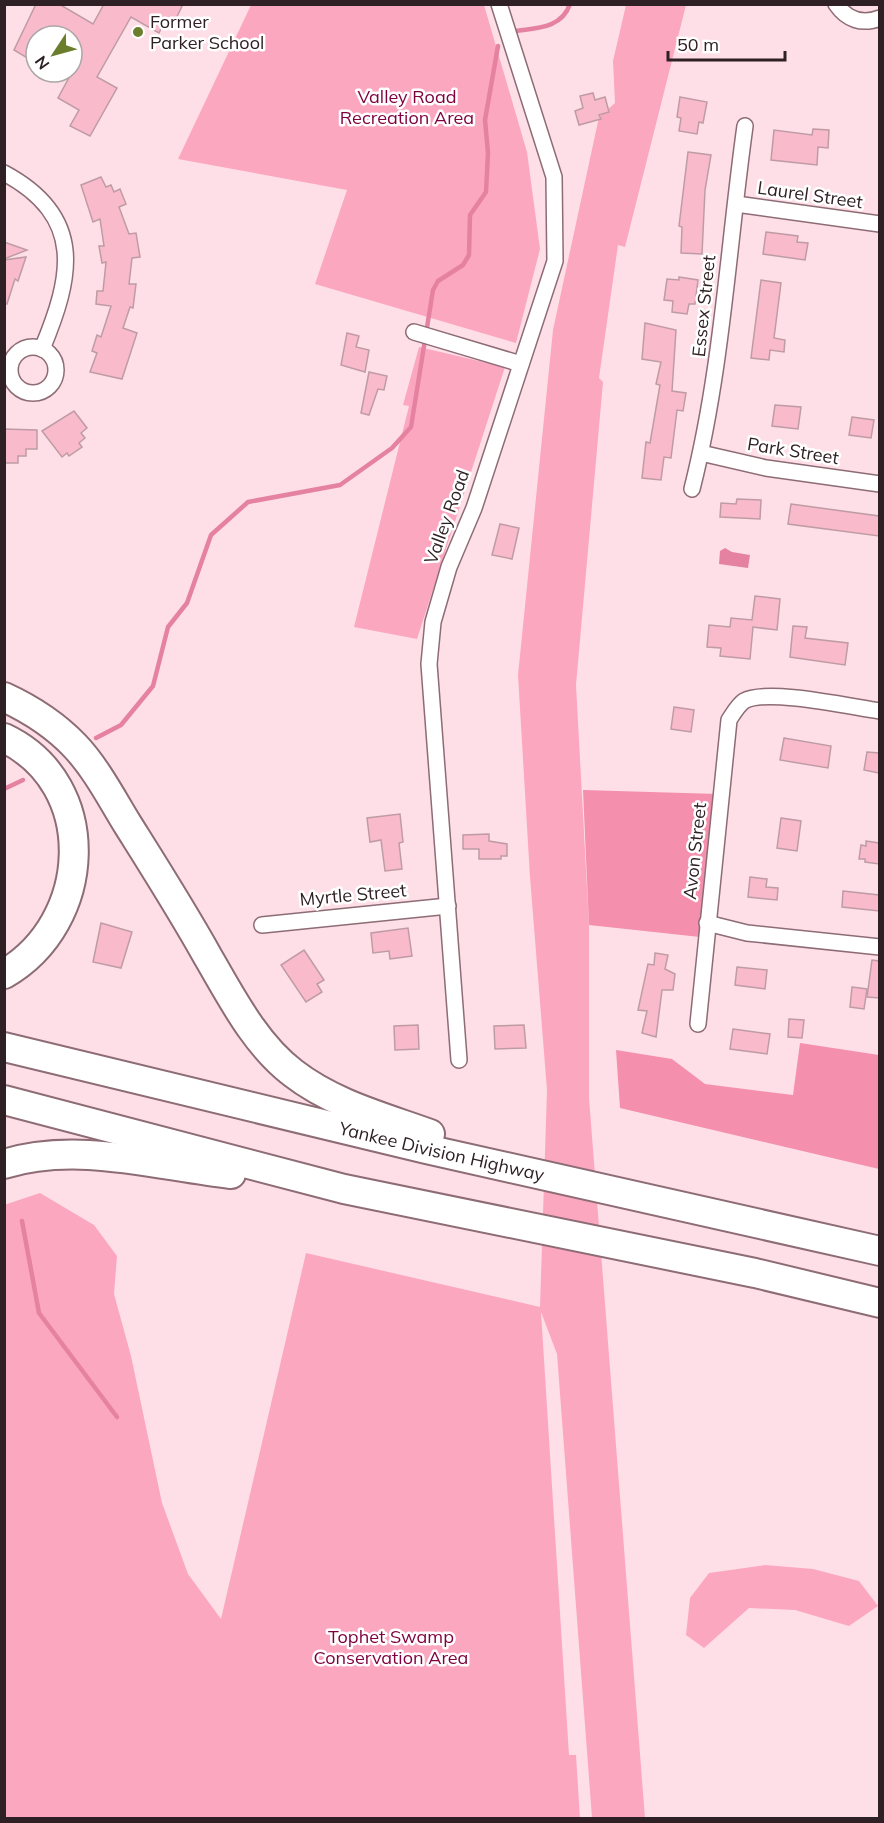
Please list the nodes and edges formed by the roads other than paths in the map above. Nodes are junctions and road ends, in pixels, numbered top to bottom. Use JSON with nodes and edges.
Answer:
{"nodes":[{"id":1,"x":499,"y":4,"type":"edge"},
{"id":2,"x":836,"y":4,"type":"edge"},
{"id":3,"x":879,"y":18,"type":"edge"},
{"id":4,"x":745,"y":126,"type":"dead end"},
{"id":5,"x":4,"y":173,"type":"edge"},
{"id":6,"x":736,"y":204,"type":"junction"},
{"id":7,"x":879,"y":224,"type":"edge"},
{"id":8,"x":414,"y":332,"type":"dead end"},
{"id":9,"x":42,"y":349,"type":"dead end"},
{"id":10,"x":521,"y":363,"type":"junction"},
{"id":11,"x":701,"y":453,"type":"junction"},
{"id":12,"x":879,"y":484,"type":"edge"},
{"id":13,"x":692,"y":489,"type":"dead end"},
{"id":14,"x":4,"y":697,"type":"edge"},
{"id":15,"x":879,"y":711,"type":"edge"},
{"id":16,"x":4,"y":738,"type":"edge"},
{"id":17,"x":448,"y":906,"type":"junction"},
{"id":18,"x":707,"y":923,"type":"junction"},
{"id":19,"x":262,"y":925,"type":"dead end"},
{"id":20,"x":879,"y":947,"type":"edge"},
{"id":21,"x":4,"y":974,"type":"edge"},
{"id":22,"x":698,"y":1024,"type":"dead end"},
{"id":23,"x":4,"y":1047,"type":"edge"},
{"id":24,"x":459,"y":1060,"type":"dead end"},
{"id":25,"x":4,"y":1100,"type":"edge"},
{"id":26,"x":4,"y":1164,"type":"edge"},
{"id":27,"x":536,"y":1173,"type":"junction"},
{"id":28,"x":322,"y":1183,"type":"junction"},
{"id":29,"x":879,"y":1251,"type":"edge"},
{"id":30,"x":879,"y":1303,"type":"edge"}],
"edges":[{"from":1,"to":10,"type":"street","name":"Valley Road"},
{"from":2,"to":3,"type":"street"},
{"from":4,"to":6,"type":"street","name":"Essex Street"},
{"from":5,"to":9,"type":"street"},
{"from":6,"to":7,"type":"street","name":"Laurel Street"},
{"from":6,"to":11,"type":"street","name":"Essex Street"},
{"from":8,"to":10,"type":"street"},
{"from":10,"to":17,"type":"street","name":"Valley Road"},
{"from":11,"to":12,"type":"street","name":"Park Street"},
{"from":11,"to":13,"type":"street","name":"Essex Street"},
{"from":14,"to":27,"type":"highway"},
{"from":15,"to":18,"type":"street","name":"Avon Street"},
{"from":16,"to":21,"type":"highway"},
{"from":17,"to":19,"type":"street","name":"Myrtle Street"},
{"from":17,"to":24,"type":"street","name":"Valley Road"},
{"from":18,"to":20,"type":"street"},
{"from":18,"to":22,"type":"street","name":"Avon Street"},
{"from":23,"to":27,"type":"highway","name":"Yankee Division Highway"},
{"from":25,"to":28,"type":"highway"},
{"from":26,"to":28,"type":"highway"},
{"from":27,"to":29,"type":"highway","name":"Yankee Division Highway"},
{"from":28,"to":30,"type":"highway"}]}
